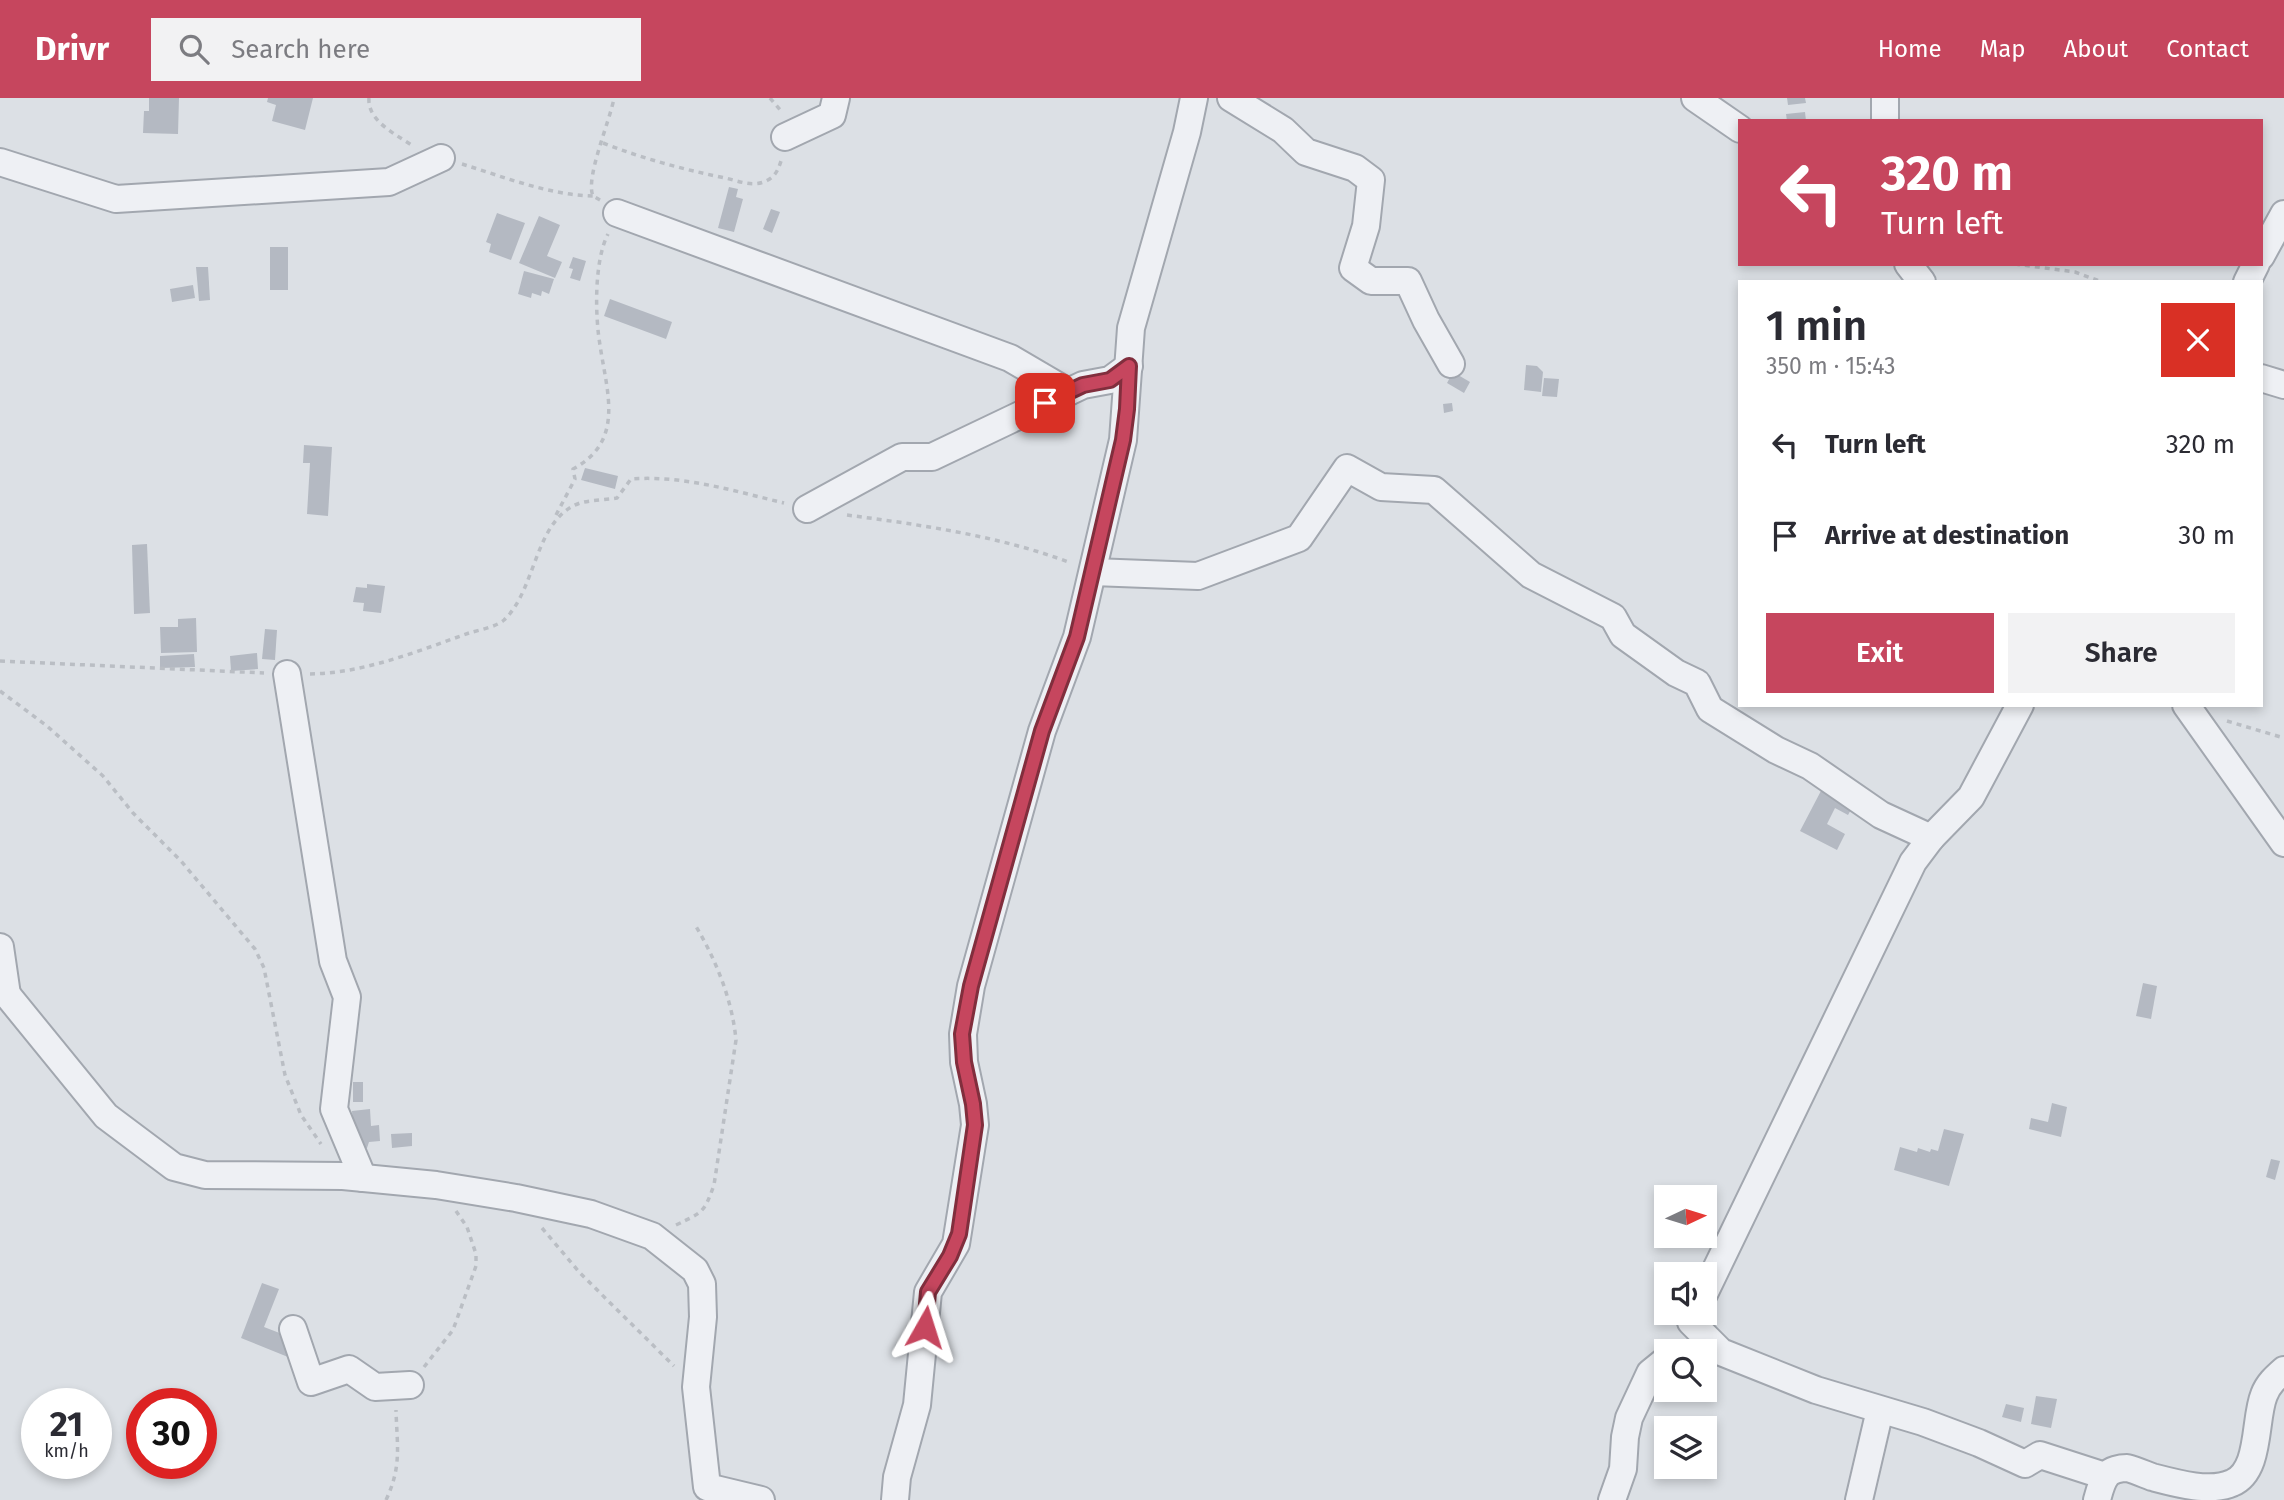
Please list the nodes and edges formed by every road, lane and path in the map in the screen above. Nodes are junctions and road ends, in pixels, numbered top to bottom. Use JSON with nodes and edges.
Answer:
{"nodes":[{"id":1,"x":369,"y":98,"type":"edge"},
{"id":2,"x":614,"y":98,"type":"edge"},
{"id":3,"x":770,"y":98,"type":"edge"},
{"id":4,"x":836,"y":98,"type":"edge"},
{"id":5,"x":1194,"y":98,"type":"edge"},
{"id":6,"x":1231,"y":98,"type":"edge"},
{"id":7,"x":1695,"y":98,"type":"edge"},
{"id":8,"x":1885,"y":98,"type":"edge"},
{"id":9,"x":1885,"y":119,"type":"edge"},
{"id":10,"x":1738,"y":128,"type":"edge"},
{"id":11,"x":785,"y":137,"type":"junction"},
{"id":12,"x":603,"y":142,"type":"junction"},
{"id":13,"x":441,"y":158,"type":"junction"},
{"id":14,"x":0,"y":162,"type":"edge"},
{"id":15,"x":593,"y":196,"type":"junction"},
{"id":16,"x":617,"y":213,"type":"junction"},
{"id":17,"x":2284,"y":214,"type":"edge"},
{"id":18,"x":2267,"y":253,"type":"edge"},
{"id":19,"x":1910,"y":266,"type":"edge"},
{"id":20,"x":2030,"y":266,"type":"edge"},
{"id":21,"x":1920,"y":280,"type":"edge"},
{"id":22,"x":2097,"y":280,"type":"edge"},
{"id":23,"x":1451,"y":364,"type":"dead end"},
{"id":24,"x":1129,"y":366,"type":"junction"},
{"id":25,"x":2263,"y":379,"type":"edge"},
{"id":26,"x":2284,"y":386,"type":"edge"},
{"id":27,"x":1068,"y":392,"type":"junction"},
{"id":28,"x":807,"y":509,"type":"junction"},
{"id":29,"x":551,"y":528,"type":"junction"},
{"id":30,"x":1093,"y":572,"type":"junction"},
{"id":31,"x":0,"y":662,"type":"edge"},
{"id":32,"x":288,"y":674,"type":"junction"},
{"id":33,"x":0,"y":691,"type":"edge"},
{"id":34,"x":2019,"y":707,"type":"edge"},
{"id":35,"x":2192,"y":713,"type":"edge"},
{"id":36,"x":2284,"y":738,"type":"edge"},
{"id":37,"x":1931,"y":838,"type":"junction"},
{"id":38,"x":2284,"y":843,"type":"edge"},
{"id":39,"x":694,"y":923,"type":"dead end"},
{"id":40,"x":0,"y":947,"type":"edge"},
{"id":41,"x":4,"y":991,"type":"edge"},
{"id":42,"x":322,"y":1145,"type":"dead end"},
{"id":43,"x":363,"y":1178,"type":"junction"},
{"id":44,"x":436,"y":1185,"type":"junction"},
{"id":45,"x":516,"y":1198,"type":"junction"},
{"id":46,"x":652,"y":1236,"type":"junction"},
{"id":47,"x":1717,"y":1267,"type":"edge"},
{"id":48,"x":1699,"y":1325,"type":"edge"},
{"id":49,"x":293,"y":1329,"type":"dead end"},
{"id":50,"x":1654,"y":1370,"type":"edge"},
{"id":51,"x":2284,"y":1370,"type":"edge"},
{"id":52,"x":410,"y":1385,"type":"junction"},
{"id":53,"x":696,"y":1387,"type":"junction"},
{"id":54,"x":1880,"y":1410,"type":"junction"},
{"id":55,"x":2101,"y":1488,"type":"edge"},
{"id":56,"x":706,"y":1493,"type":"edge"},
{"id":57,"x":386,"y":1500,"type":"edge"},
{"id":58,"x":761,"y":1500,"type":"edge"},
{"id":59,"x":895,"y":1500,"type":"edge"},
{"id":60,"x":1612,"y":1500,"type":"edge"},
{"id":61,"x":1859,"y":1500,"type":"edge"}],
"edges":[{"from":1,"to":13,"type":"path"},
{"from":2,"to":12,"type":"path"},
{"from":3,"to":11,"type":"path"},
{"from":4,"to":11,"type":"street"},
{"from":5,"to":24,"type":"street"},
{"from":6,"to":23,"type":"street"},
{"from":7,"to":10,"type":"street"},
{"from":8,"to":9,"type":"street"},
{"from":11,"to":12,"type":"path"},
{"from":12,"to":15,"type":"path"},
{"from":13,"to":14,"type":"street"},
{"from":13,"to":15,"type":"path"},
{"from":15,"to":16,"type":"path"},
{"from":16,"to":27,"type":"street"},
{"from":16,"to":29,"type":"path"},
{"from":17,"to":18,"type":"street"},
{"from":19,"to":21,"type":"street"},
{"from":20,"to":22,"type":"path"},
{"from":24,"to":27,"type":"street"},
{"from":24,"to":30,"type":"street"},
{"from":25,"to":26,"type":"street"},
{"from":27,"to":28,"type":"street"},
{"from":28,"to":29,"type":"path"},
{"from":28,"to":30,"type":"path"},
{"from":29,"to":32,"type":"path"},
{"from":30,"to":37,"type":"street"},
{"from":30,"to":59,"type":"street"},
{"from":31,"to":32,"type":"path"},
{"from":32,"to":43,"type":"street"},
{"from":33,"to":42,"type":"path"},
{"from":34,"to":37,"type":"street"},
{"from":35,"to":36,"type":"path"},
{"from":35,"to":38,"type":"street"},
{"from":37,"to":47,"type":"street"},
{"from":39,"to":46,"type":"path"},
{"from":40,"to":41,"type":"street"},
{"from":41,"to":43,"type":"street"},
{"from":43,"to":44,"type":"street"},
{"from":44,"to":45,"type":"street"},
{"from":44,"to":52,"type":"path"},
{"from":45,"to":46,"type":"street"},
{"from":45,"to":53,"type":"path"},
{"from":46,"to":53,"type":"street"},
{"from":48,"to":54,"type":"street"},
{"from":49,"to":52,"type":"street"},
{"from":50,"to":60,"type":"street"},
{"from":51,"to":55,"type":"street"},
{"from":52,"to":57,"type":"path"},
{"from":53,"to":56,"type":"street"},
{"from":54,"to":55,"type":"street"},
{"from":54,"to":61,"type":"street"},
{"from":56,"to":58,"type":"street"}]}
